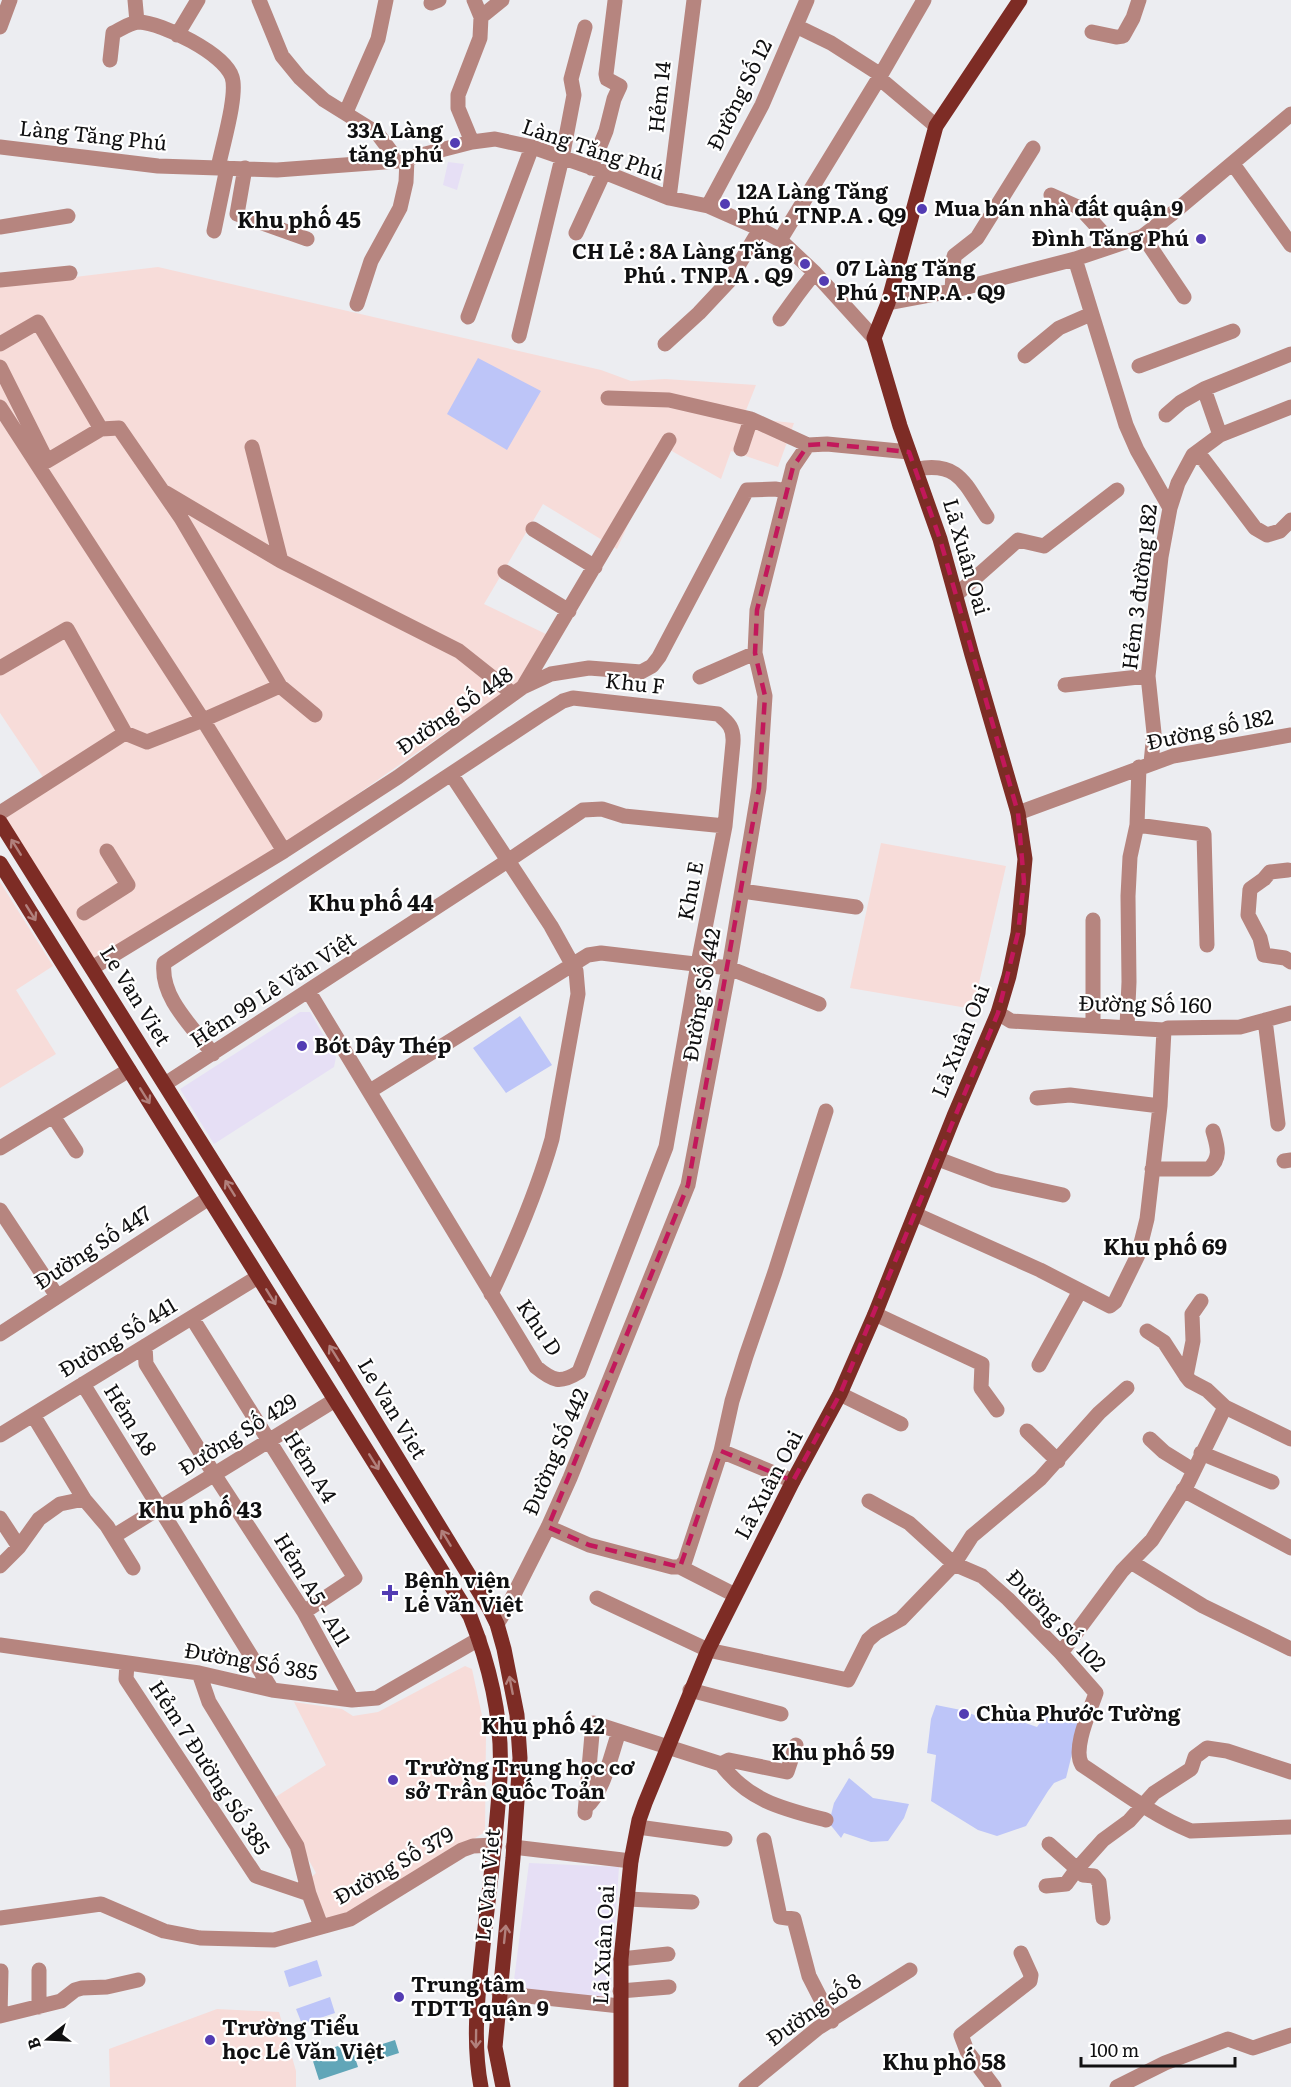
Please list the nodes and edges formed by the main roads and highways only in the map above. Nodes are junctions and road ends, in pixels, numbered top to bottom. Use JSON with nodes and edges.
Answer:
{"nodes":[{"id":1,"x":1020,"y":0,"type":"edge"},
{"id":2,"x":0,"y":822,"type":"edge"},
{"id":3,"x":0,"y":863,"type":"edge"},
{"id":4,"x":92,"y":968,"type":"junction"},
{"id":5,"x":72,"y":979,"type":"junction"},
{"id":6,"x":110,"y":996,"type":"junction"},
{"id":7,"x":91,"y":1009,"type":"junction"},
{"id":8,"x":148,"y":1058,"type":"junction"},
{"id":9,"x":129,"y":1070,"type":"junction"},
{"id":10,"x":355,"y":1388,"type":"junction"},
{"id":11,"x":335,"y":1400,"type":"junction"},
{"id":12,"x":497,"y":1624,"type":"junction"},
{"id":13,"x":479,"y":1639,"type":"junction"},
{"id":14,"x":495,"y":1845,"type":"junction"},
{"id":15,"x":513,"y":1847,"type":"junction"},
{"id":16,"x":478,"y":1991,"type":"junction"},
{"id":17,"x":499,"y":1993,"type":"junction"},
{"id":18,"x":482,"y":2087,"type":"edge"},
{"id":19,"x":503,"y":2087,"type":"edge"},
{"id":20,"x":621,"y":2087,"type":"edge"}],
"edges":[{"from":1,"to":20,"type":"main road","name":"Lã Xuân Oai"},
{"from":4,"to":2,"type":"main road","name":"Le Van Viet","one_way":true},
{"from":3,"to":5,"type":"main road","name":"Le Van Viet","one_way":true},
{"from":4,"to":5,"type":"main road"},
{"from":4,"to":6,"type":"main road","name":"Le Van Viet"},
{"from":5,"to":7,"type":"main road","name":"Le Van Viet"},
{"from":6,"to":7,"type":"main road"},
{"from":6,"to":8,"type":"main road","name":"Le Van Viet"},
{"from":7,"to":9,"type":"main road","name":"Le Van Viet"},
{"from":8,"to":9,"type":"main road"},
{"from":10,"to":8,"type":"main road","name":"Le Van Viet","one_way":true},
{"from":9,"to":11,"type":"main road","name":"Le Van Viet","one_way":true},
{"from":10,"to":11,"type":"main road"},
{"from":12,"to":10,"type":"main road","name":"Le Van Viet","one_way":true},
{"from":11,"to":13,"type":"main road","name":"Le Van Viet","one_way":true},
{"from":12,"to":13,"type":"main road"},
{"from":15,"to":12,"type":"main road","name":"Le Van Viet","one_way":true},
{"from":13,"to":14,"type":"main road","name":"Le Van Viet"},
{"from":14,"to":15,"type":"main road"},
{"from":14,"to":16,"type":"main road","name":"Le Van Viet"},
{"from":17,"to":15,"type":"main road","name":"Le Van Viet","one_way":true},
{"from":16,"to":17,"type":"main road"},
{"from":16,"to":18,"type":"main road","name":"Le Van Viet","one_way":true},
{"from":17,"to":19,"type":"main road","name":"Le Van Viet"}]}
